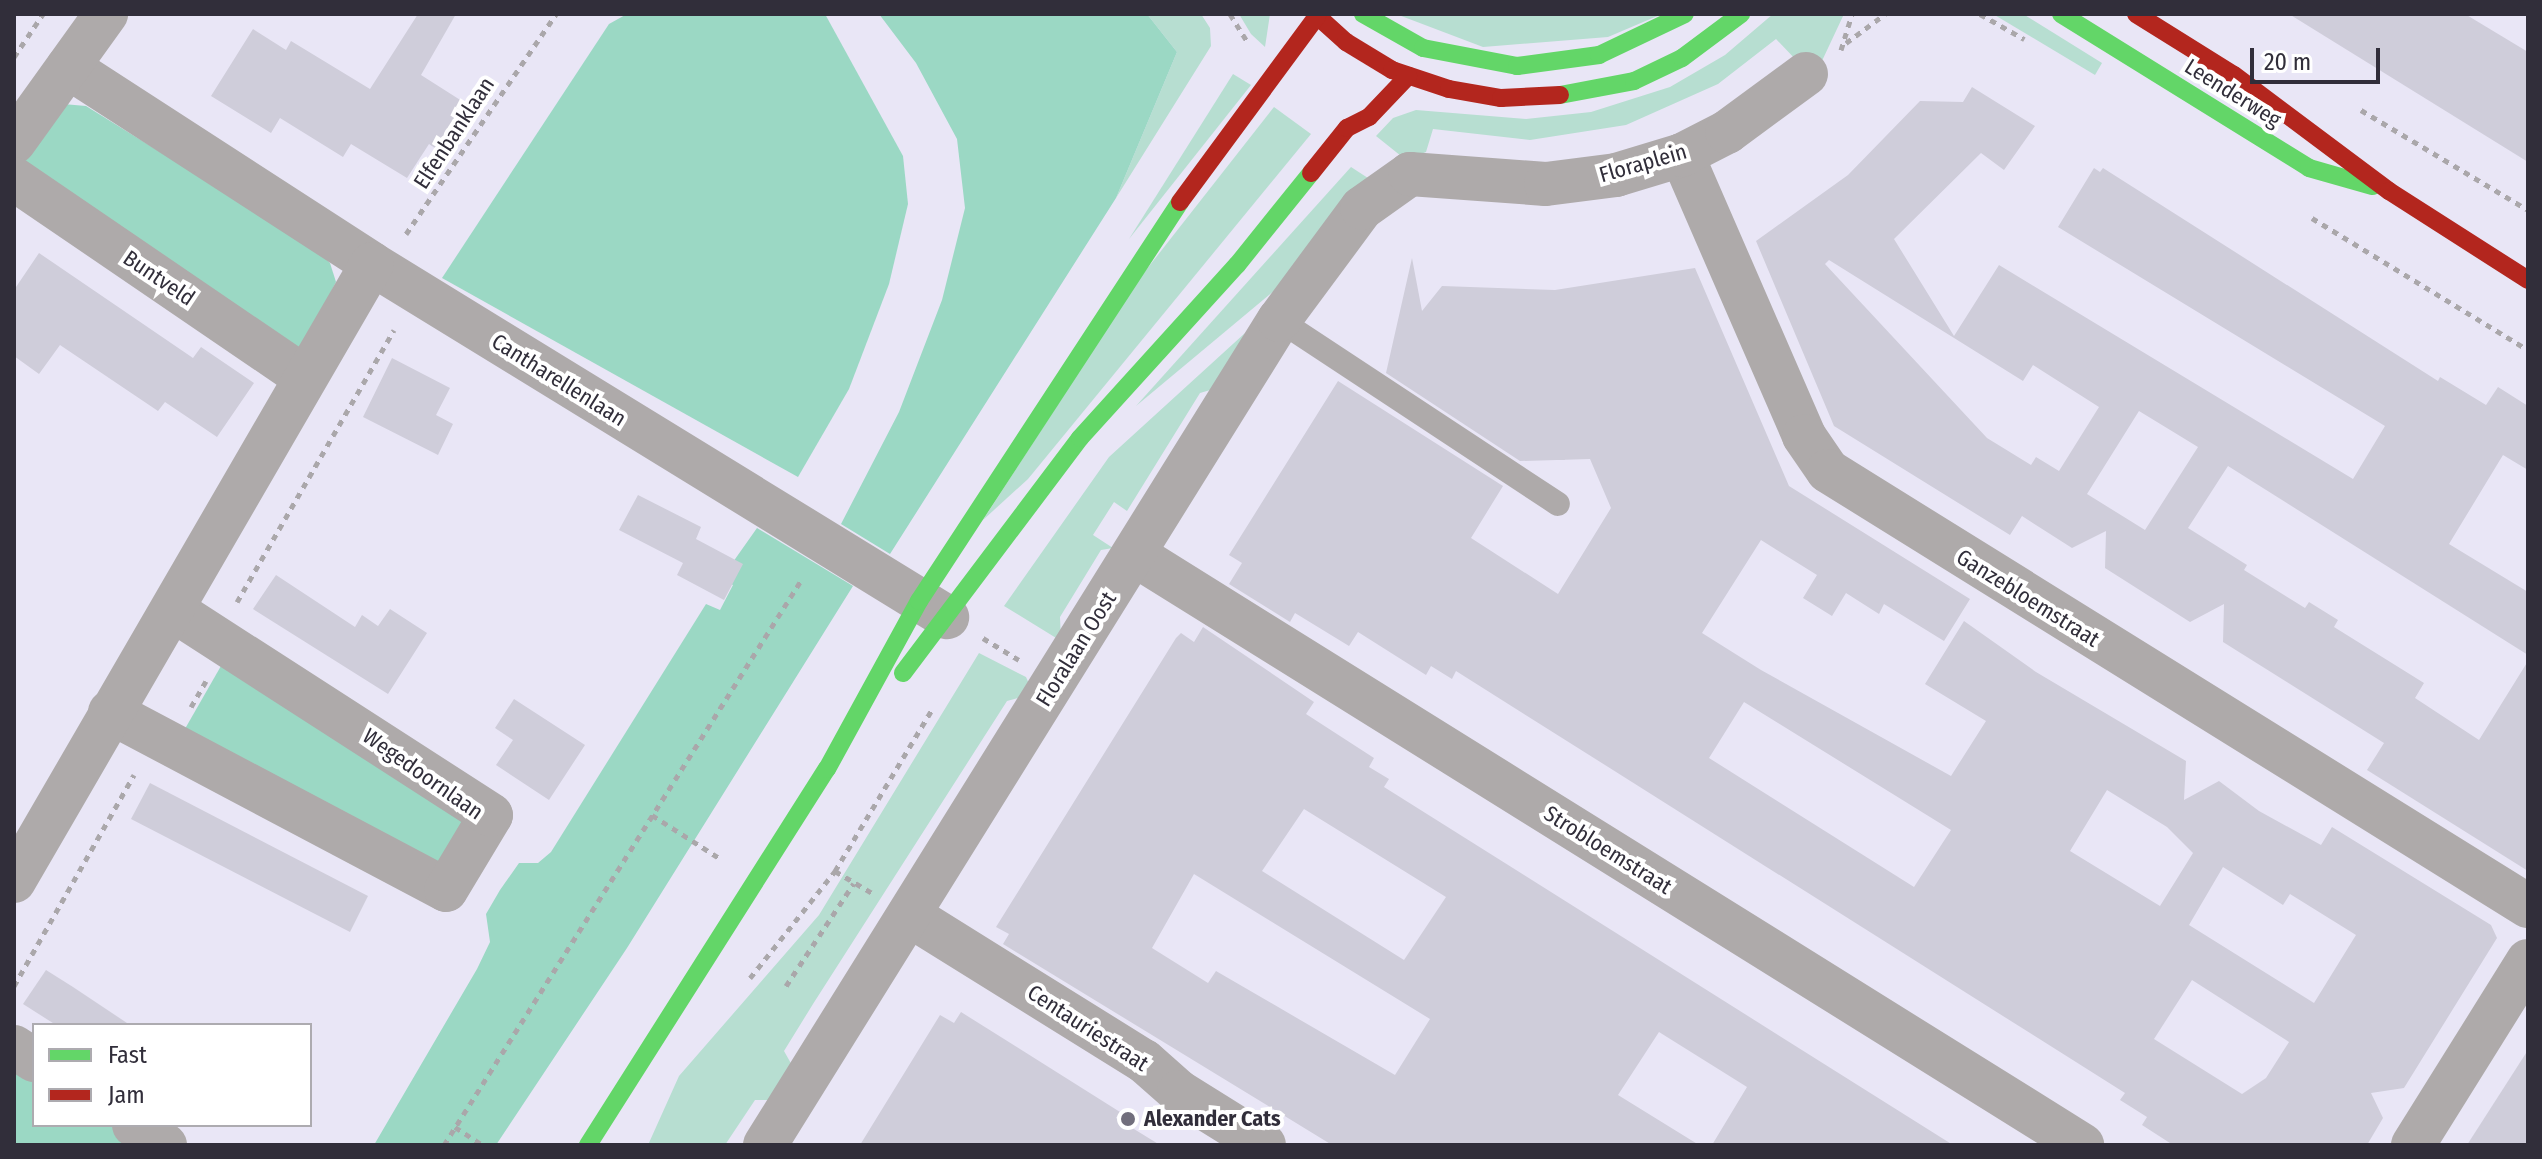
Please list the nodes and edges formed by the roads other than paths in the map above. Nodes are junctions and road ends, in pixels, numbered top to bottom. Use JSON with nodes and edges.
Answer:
{"nodes":[{"id":1,"x":106,"y":14,"type":"edge"},
{"id":2,"x":1363,"y":14,"type":"edge"},
{"id":3,"x":1685,"y":14,"type":"edge"},
{"id":4,"x":1741,"y":14,"type":"edge"},
{"id":5,"x":2061,"y":14,"type":"edge"},
{"id":6,"x":2136,"y":14,"type":"edge"},
{"id":7,"x":1316,"y":15,"type":"edge"},
{"id":8,"x":1406,"y":40,"type":"junction"},
{"id":9,"x":68,"y":67,"type":"junction"},
{"id":10,"x":1374,"y":70,"type":"junction"},
{"id":11,"x":1806,"y":74,"type":"dead end"},
{"id":12,"x":1408,"y":76,"type":"junction"},
{"id":13,"x":1349,"y":103,"type":"dead end"},
{"id":14,"x":1347,"y":128,"type":"junction"},
{"id":15,"x":14,"y":142,"type":"edge"},
{"id":16,"x":1682,"y":155,"type":"junction"},
{"id":17,"x":1410,"y":174,"type":"joint"},
{"id":18,"x":14,"y":179,"type":"edge"},
{"id":19,"x":2389,"y":191,"type":"junction"},
{"id":20,"x":372,"y":264,"type":"junction"},
{"id":21,"x":2528,"y":280,"type":"edge"},
{"id":22,"x":1279,"y":320,"type":"junction"},
{"id":23,"x":304,"y":377,"type":"junction"},
{"id":24,"x":1558,"y":504,"type":"dead end"},
{"id":25,"x":1135,"y":555,"type":"junction"},
{"id":26,"x":933,"y":609,"type":"junction"},
{"id":27,"x":174,"y":611,"type":"junction"},
{"id":28,"x":110,"y":712,"type":"junction"},
{"id":29,"x":827,"y":769,"type":"junction"},
{"id":30,"x":14,"y":881,"type":"edge"},
{"id":31,"x":2528,"y":906,"type":"edge"},
{"id":32,"x":909,"y":915,"type":"junction"},
{"id":33,"x":2528,"y":961,"type":"edge"},
{"id":34,"x":14,"y":1047,"type":"edge"},
{"id":35,"x":32,"y":1059,"type":"edge"},
{"id":36,"x":137,"y":1127,"type":"edge"},
{"id":37,"x":165,"y":1145,"type":"edge"},
{"id":38,"x":588,"y":1145,"type":"edge"},
{"id":39,"x":765,"y":1145,"type":"edge"},
{"id":40,"x":1264,"y":1145,"type":"edge"},
{"id":41,"x":2082,"y":1145,"type":"edge"},
{"id":42,"x":2413,"y":1145,"type":"edge"}],
"edges":[{"from":1,"to":9,"type":"street"},
{"from":2,"to":8,"type":"main road"},
{"from":3,"to":8,"type":"main road"},
{"from":4,"to":12,"type":"main road"},
{"from":5,"to":19,"type":"main road","name":"Leenderweg"},
{"from":6,"to":19,"type":"main road","name":"Leenderweg"},
{"from":7,"to":10,"type":"main road"},
{"from":7,"to":26,"type":"main road"},
{"from":8,"to":10,"type":"main road"},
{"from":9,"to":15,"type":"street"},
{"from":9,"to":20,"type":"street","name":"Cantharellenlaan"},
{"from":10,"to":12,"type":"main road"},
{"from":11,"to":16,"type":"street","name":"Floraplein"},
{"from":12,"to":14,"type":"main road"},
{"from":13,"to":14,"type":"main road"},
{"from":14,"to":26,"type":"main road"},
{"from":16,"to":17,"type":"street","name":"Floraplein"},
{"from":16,"to":31,"type":"street","name":"Ganzebloemstraat"},
{"from":17,"to":22,"type":"street","name":"Floralaan Oost"},
{"from":18,"to":23,"type":"street","name":"Buntveld"},
{"from":19,"to":21,"type":"main road","name":"Leenderweg"},
{"from":20,"to":23,"type":"street"},
{"from":20,"to":26,"type":"street","name":"Cantharellenlaan"},
{"from":22,"to":24,"type":"lane"},
{"from":22,"to":25,"type":"street","name":"Floralaan Oost"},
{"from":23,"to":27,"type":"street"},
{"from":25,"to":32,"type":"street","name":"Floralaan Oost"},
{"from":25,"to":41,"type":"street","name":"Strobloemstraat"},
{"from":26,"to":29,"type":"main road"},
{"from":26,"to":29,"type":"main road"},
{"from":27,"to":28,"type":"street"},
{"from":27,"to":28,"type":"street","name":"Wegedoornlaan"},
{"from":28,"to":30,"type":"street"},
{"from":29,"to":38,"type":"main road"},
{"from":32,"to":39,"type":"street","name":"Floralaan Oost"},
{"from":32,"to":40,"type":"street","name":"Centauriestraat"},
{"from":33,"to":42,"type":"street"},
{"from":34,"to":35,"type":"street"},
{"from":36,"to":37,"type":"street"}]}
